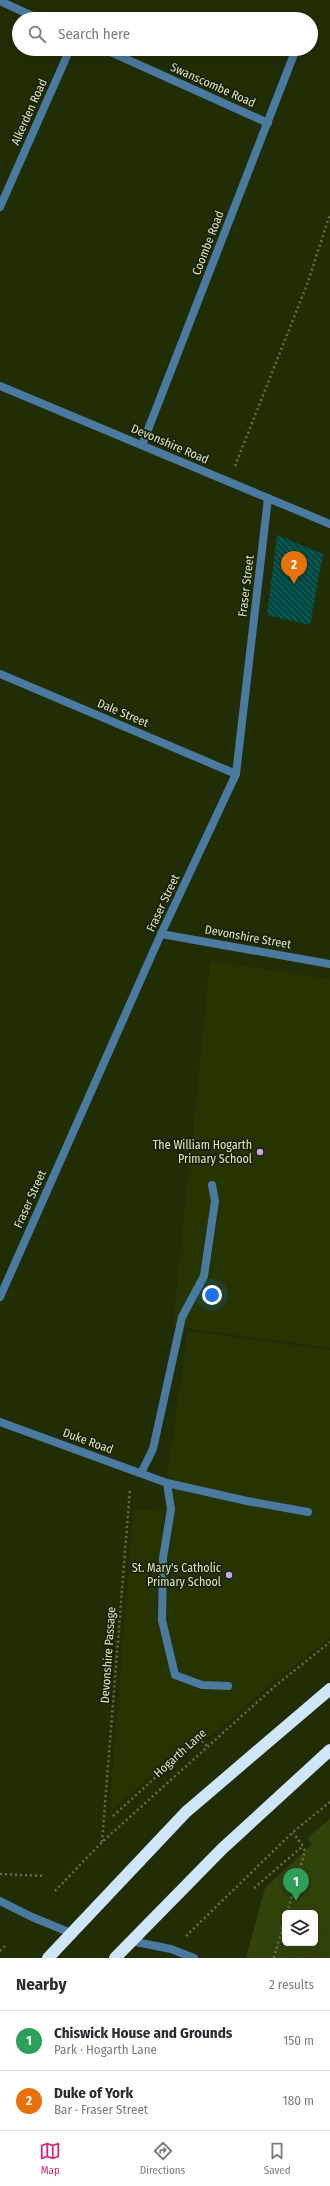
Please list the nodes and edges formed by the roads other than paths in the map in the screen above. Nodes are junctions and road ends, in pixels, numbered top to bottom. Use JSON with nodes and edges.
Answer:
{"nodes":[{"id":1,"x":0,"y":1,"type":"edge"},
{"id":2,"x":24,"y":12,"type":"edge"},
{"id":3,"x":67,"y":56,"type":"edge"},
{"id":4,"x":120,"y":56,"type":"edge"},
{"id":5,"x":293,"y":56,"type":"edge"},
{"id":6,"x":268,"y":123,"type":"junction"},
{"id":7,"x":0,"y":207,"type":"edge"},
{"id":8,"x":0,"y":386,"type":"edge"},
{"id":9,"x":142,"y":445,"type":"junction"},
{"id":10,"x":268,"y":498,"type":"junction"},
{"id":11,"x":330,"y":524,"type":"edge"},
{"id":12,"x":0,"y":674,"type":"edge"},
{"id":13,"x":236,"y":774,"type":"junction"},
{"id":14,"x":161,"y":934,"type":"junction"},
{"id":15,"x":330,"y":964,"type":"edge"},
{"id":16,"x":212,"y":1185,"type":"dead end"},
{"id":17,"x":0,"y":1297,"type":"edge"},
{"id":18,"x":0,"y":1422,"type":"edge"},
{"id":19,"x":141,"y":1473,"type":"junction"},
{"id":20,"x":167,"y":1483,"type":"junction"},
{"id":21,"x":308,"y":1512,"type":"dead end"},
{"id":22,"x":228,"y":1686,"type":"dead end"},
{"id":23,"x":330,"y":1689,"type":"edge"},
{"id":24,"x":330,"y":1750,"type":"edge"},
{"id":25,"x":0,"y":1901,"type":"edge"},
{"id":26,"x":71,"y":1933,"type":"junction"},
{"id":27,"x":131,"y":1941,"type":"junction"},
{"id":28,"x":48,"y":1958,"type":"edge"},
{"id":29,"x":115,"y":1958,"type":"edge"},
{"id":30,"x":194,"y":1958,"type":"edge"}],
"edges":[{"from":1,"to":2,"type":"street"},
{"from":3,"to":7,"type":"street","name":"Alkerden Road"},
{"from":4,"to":6,"type":"street","name":"Swanscombe Road"},
{"from":5,"to":6,"type":"street","name":"Coombe Road"},
{"from":6,"to":9,"type":"street","name":"Coombe Road"},
{"from":8,"to":9,"type":"street","name":"Devonshire Road"},
{"from":9,"to":10,"type":"street","name":"Devonshire Road"},
{"from":10,"to":11,"type":"street","name":"Devonshire Road"},
{"from":10,"to":13,"type":"street","name":"Fraser Street"},
{"from":12,"to":13,"type":"street","name":"Dale Street"},
{"from":13,"to":14,"type":"street","name":"Fraser Street"},
{"from":14,"to":15,"type":"street","name":"Devonshire Street"},
{"from":14,"to":17,"type":"street","name":"Fraser Street"},
{"from":16,"to":19,"type":"street"},
{"from":18,"to":19,"type":"street","name":"Duke Road"},
{"from":19,"to":20,"type":"street","name":"Duke Road"},
{"from":20,"to":21,"type":"street","name":"Duke Road"},
{"from":20,"to":22,"type":"street"},
{"from":23,"to":26,"type":"highway"},
{"from":24,"to":27,"type":"highway"},
{"from":25,"to":26,"type":"street"},
{"from":26,"to":28,"type":"highway"},
{"from":27,"to":29,"type":"highway"},
{"from":27,"to":30,"type":"street"}]}
